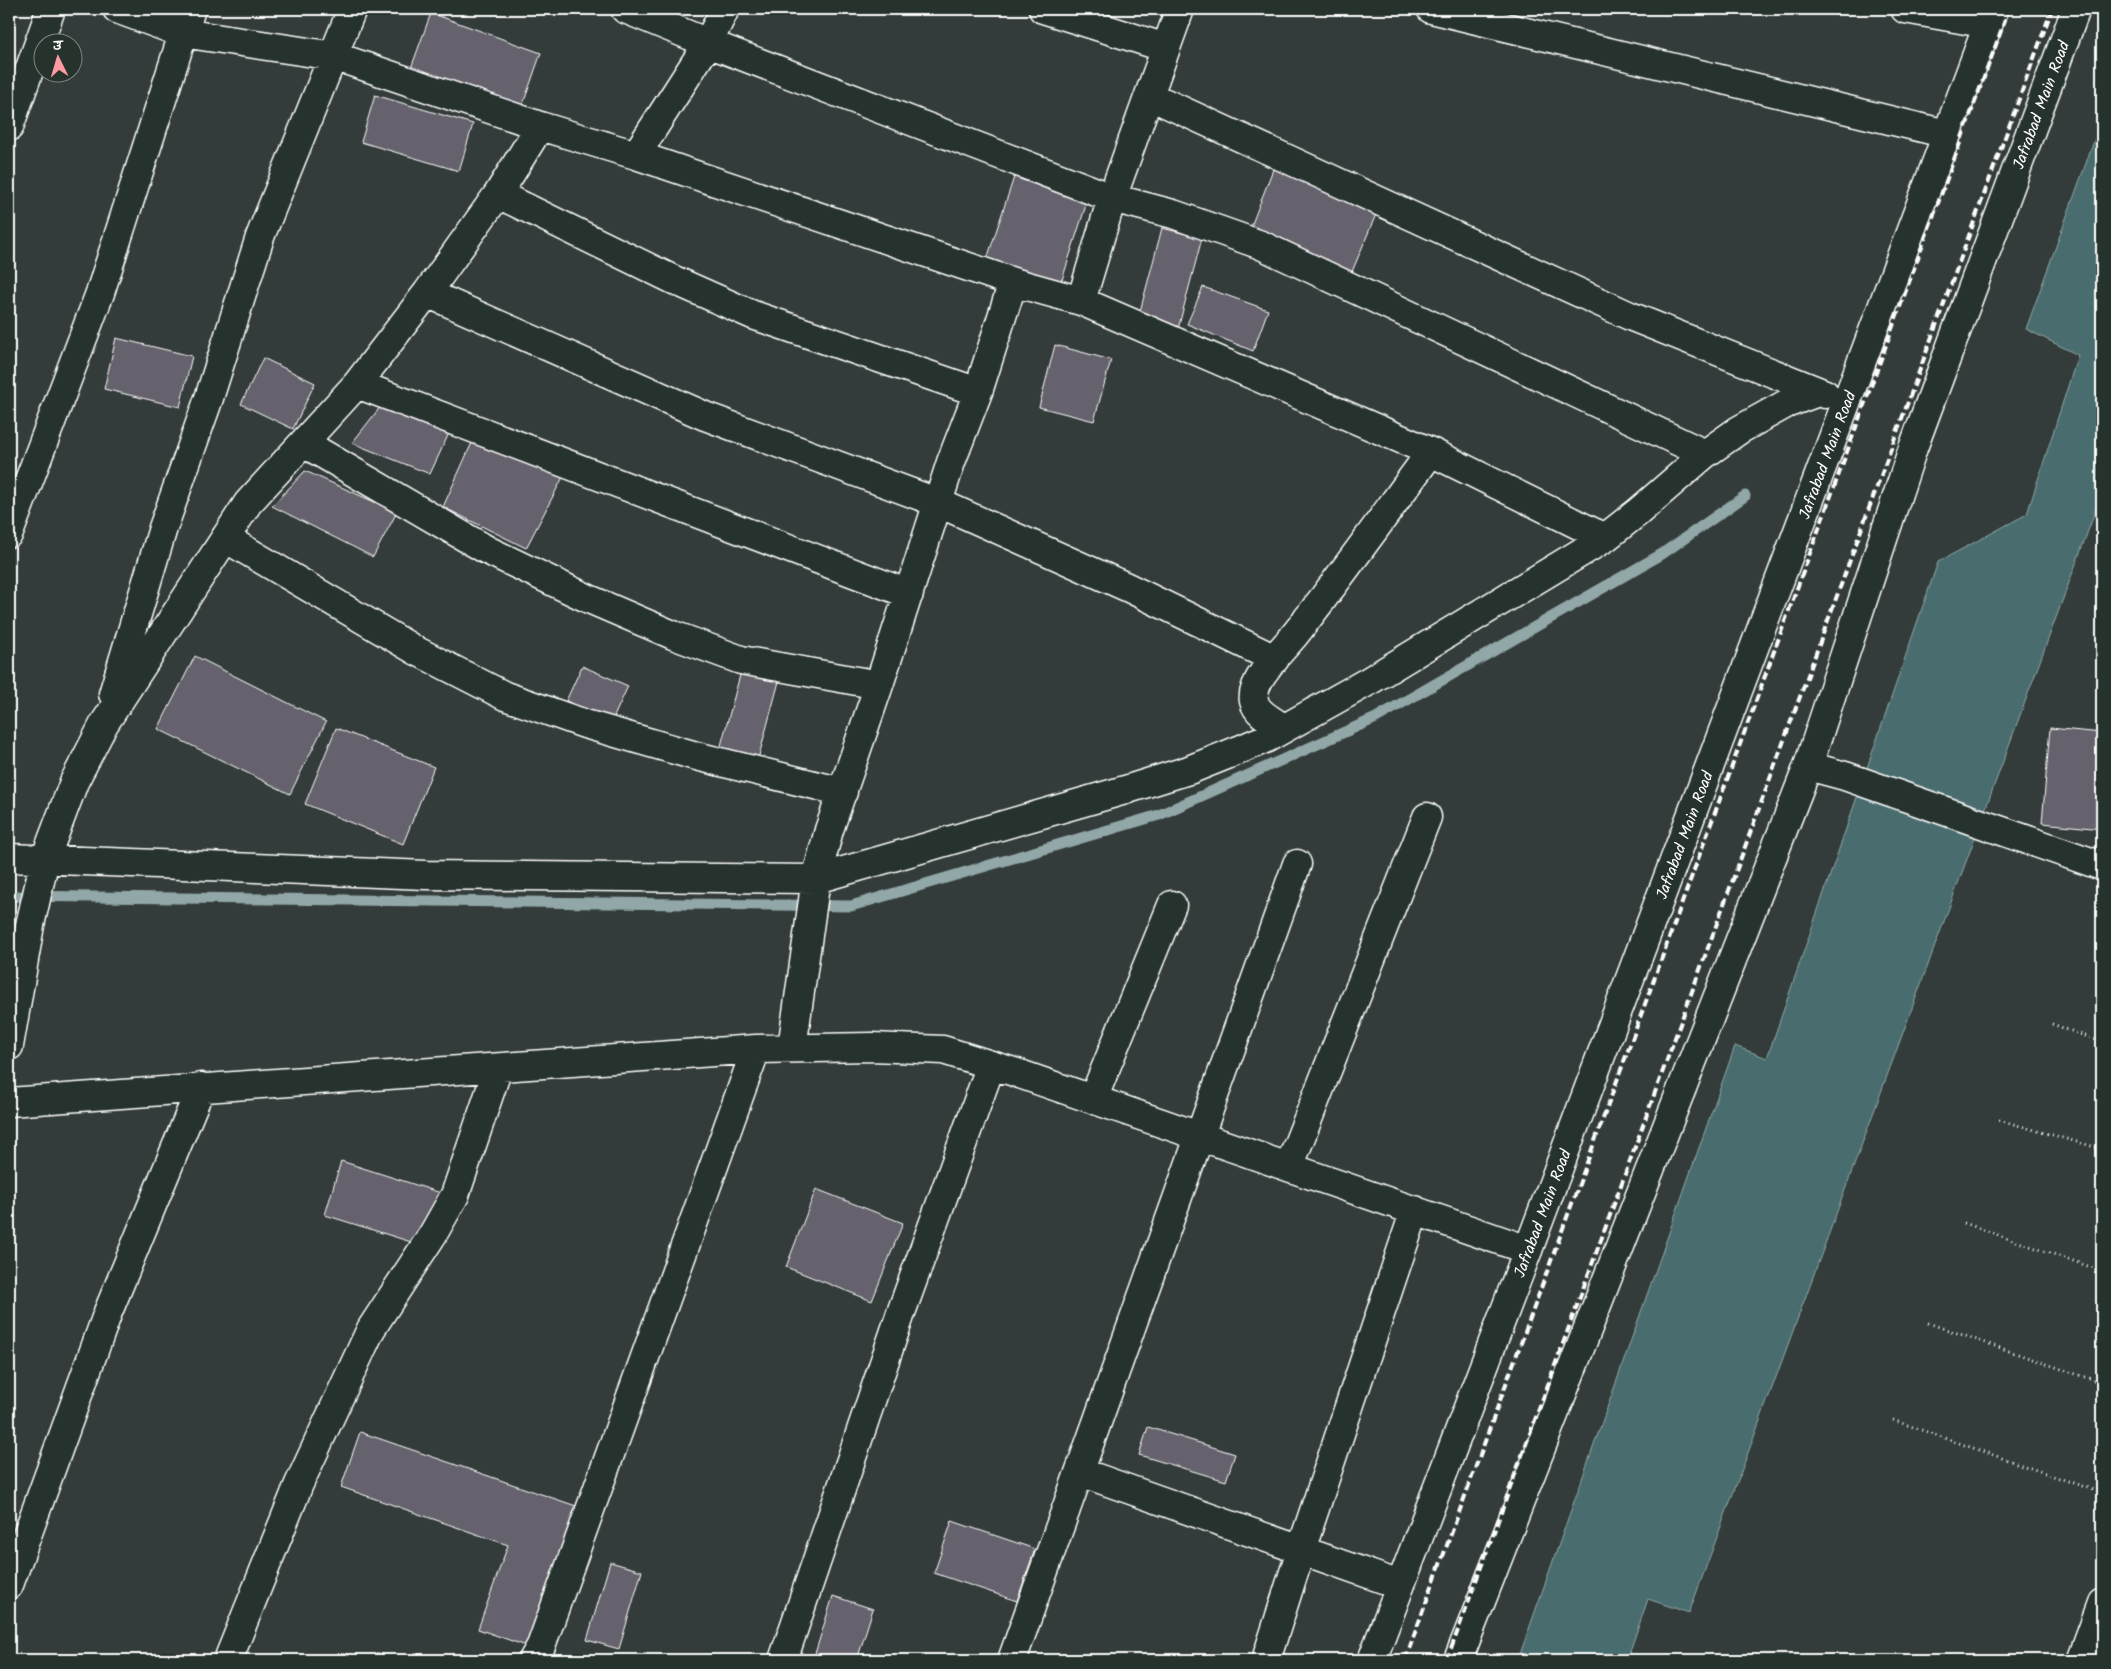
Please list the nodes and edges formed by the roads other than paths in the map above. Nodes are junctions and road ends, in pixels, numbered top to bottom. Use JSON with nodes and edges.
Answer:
{"nodes":[{"id":1,"x":51,"y":9,"type":"edge"},
{"id":2,"x":117,"y":9,"type":"edge"},
{"id":3,"x":352,"y":9,"type":"edge"},
{"id":4,"x":625,"y":9,"type":"edge"},
{"id":5,"x":725,"y":9,"type":"edge"},
{"id":6,"x":1043,"y":9,"type":"edge"},
{"id":7,"x":1180,"y":9,"type":"edge"},
{"id":8,"x":1431,"y":9,"type":"edge"},
{"id":9,"x":1905,"y":9,"type":"edge"},
{"id":10,"x":2076,"y":9,"type":"edge"},
{"id":11,"x":1991,"y":16,"type":"edge"},
{"id":12,"x":187,"y":21,"type":"edge"},
{"id":13,"x":708,"y":43,"type":"junction"},
{"id":14,"x":1166,"y":48,"type":"junction"},
{"id":15,"x":334,"y":56,"type":"junction"},
{"id":16,"x":1150,"y":96,"type":"junction"},
{"id":17,"x":540,"y":126,"type":"junction"},
{"id":18,"x":9,"y":127,"type":"edge"},
{"id":19,"x":1947,"y":134,"type":"junction"},
{"id":20,"x":636,"y":155,"type":"junction"},
{"id":21,"x":498,"y":194,"type":"junction"},
{"id":22,"x":1112,"y":198,"type":"junction"},
{"id":23,"x":1013,"y":282,"type":"junction"},
{"id":24,"x":427,"y":293,"type":"junction"},
{"id":25,"x":1081,"y":301,"type":"junction"},
{"id":26,"x":357,"y":384,"type":"junction"},
{"id":27,"x":978,"y":392,"type":"junction"},
{"id":28,"x":1818,"y":392,"type":"junction"},
{"id":29,"x":1846,"y":400,"type":"junction"},
{"id":30,"x":304,"y":443,"type":"junction"},
{"id":31,"x":1431,"y":452,"type":"junction"},
{"id":32,"x":1705,"y":454,"type":"junction"},
{"id":33,"x":939,"y":503,"type":"junction"},
{"id":34,"x":9,"y":532,"type":"edge"},
{"id":35,"x":225,"y":538,"type":"junction"},
{"id":36,"x":1605,"y":538,"type":"junction"},
{"id":37,"x":909,"y":594,"type":"junction"},
{"id":38,"x":1275,"y":659,"type":"junction"},
{"id":39,"x":879,"y":685,"type":"junction"},
{"id":40,"x":104,"y":724,"type":"junction"},
{"id":41,"x":1284,"y":728,"type":"junction"},
{"id":42,"x":1808,"y":766,"type":"junction"},
{"id":43,"x":843,"y":792,"type":"junction"},
{"id":44,"x":1427,"y":817,"type":"dead end"},
{"id":45,"x":9,"y":858,"type":"edge"},
{"id":46,"x":1297,"y":864,"type":"dead end"},
{"id":47,"x":43,"y":866,"type":"junction"},
{"id":48,"x":2102,"y":866,"type":"edge"},
{"id":49,"x":814,"y":898,"type":"junction"},
{"id":50,"x":1172,"y":906,"type":"dead end"},
{"id":51,"x":9,"y":1046,"type":"edge"},
{"id":52,"x":792,"y":1048,"type":"junction"},
{"id":53,"x":756,"y":1049,"type":"junction"},
{"id":54,"x":991,"y":1065,"type":"junction"},
{"id":55,"x":498,"y":1068,"type":"junction"},
{"id":56,"x":201,"y":1087,"type":"junction"},
{"id":57,"x":1093,"y":1099,"type":"junction"},
{"id":58,"x":9,"y":1102,"type":"edge"},
{"id":59,"x":1200,"y":1136,"type":"junction"},
{"id":60,"x":1289,"y":1168,"type":"junction"},
{"id":61,"x":1415,"y":1210,"type":"junction"},
{"id":62,"x":1528,"y":1250,"type":"junction"},
{"id":63,"x":1080,"y":1472,"type":"junction"},
{"id":64,"x":1301,"y":1550,"type":"junction"},
{"id":65,"x":9,"y":1585,"type":"edge"},
{"id":66,"x":1400,"y":1585,"type":"junction"},
{"id":67,"x":2102,"y":1602,"type":"edge"},
{"id":68,"x":2091,"y":1649,"type":"edge"},
{"id":69,"x":228,"y":1660,"type":"edge"},
{"id":70,"x":533,"y":1660,"type":"edge"},
{"id":71,"x":783,"y":1660,"type":"edge"},
{"id":72,"x":1012,"y":1660,"type":"edge"},
{"id":73,"x":1266,"y":1660,"type":"edge"},
{"id":74,"x":1372,"y":1660,"type":"edge"},
{"id":75,"x":1458,"y":1660,"type":"edge"}],
"edges":[{"from":1,"to":18,"type":"street"},
{"from":2,"to":12,"type":"street"},
{"from":3,"to":15,"type":"street"},
{"from":4,"to":13,"type":"street"},
{"from":5,"to":13,"type":"street"},
{"from":6,"to":14,"type":"street"},
{"from":7,"to":14,"type":"street"},
{"from":8,"to":19,"type":"street"},
{"from":9,"to":11,"type":"street"},
{"from":10,"to":42,"type":"street","name":"Jafrabad Main Road"},
{"from":11,"to":19,"type":"street","name":"Jafrabad Main Road"},
{"from":12,"to":15,"type":"street"},
{"from":12,"to":34,"type":"street"},
{"from":13,"to":20,"type":"street"},
{"from":13,"to":22,"type":"street"},
{"from":14,"to":16,"type":"street"},
{"from":15,"to":17,"type":"street"},
{"from":15,"to":40,"type":"street"},
{"from":16,"to":22,"type":"street"},
{"from":16,"to":28,"type":"street"},
{"from":17,"to":20,"type":"street"},
{"from":17,"to":21,"type":"street"},
{"from":19,"to":29,"type":"street","name":"Jafrabad Main Road"},
{"from":20,"to":23,"type":"street"},
{"from":21,"to":24,"type":"street"},
{"from":21,"to":27,"type":"street"},
{"from":22,"to":25,"type":"street"},
{"from":22,"to":32,"type":"street"},
{"from":23,"to":25,"type":"street"},
{"from":23,"to":27,"type":"street"},
{"from":24,"to":26,"type":"street"},
{"from":24,"to":33,"type":"street"},
{"from":25,"to":31,"type":"street"},
{"from":26,"to":30,"type":"street"},
{"from":26,"to":37,"type":"street"},
{"from":27,"to":33,"type":"street"},
{"from":28,"to":29,"type":"street"},
{"from":28,"to":32,"type":"street"},
{"from":29,"to":62,"type":"street","name":"Jafrabad Main Road"},
{"from":30,"to":35,"type":"street"},
{"from":30,"to":39,"type":"street"},
{"from":31,"to":36,"type":"street"},
{"from":31,"to":38,"type":"street"},
{"from":32,"to":36,"type":"street"},
{"from":33,"to":37,"type":"street"},
{"from":33,"to":38,"type":"street"},
{"from":35,"to":40,"type":"street"},
{"from":35,"to":43,"type":"street"},
{"from":36,"to":41,"type":"street"},
{"from":37,"to":39,"type":"street"},
{"from":38,"to":41,"type":"street"},
{"from":39,"to":43,"type":"street"},
{"from":40,"to":47,"type":"street"},
{"from":41,"to":49,"type":"street"},
{"from":42,"to":48,"type":"street"},
{"from":42,"to":75,"type":"street","name":"Jafrabad Main Road"},
{"from":43,"to":49,"type":"street"},
{"from":44,"to":60,"type":"street"},
{"from":45,"to":47,"type":"street"},
{"from":46,"to":59,"type":"street"},
{"from":47,"to":49,"type":"street"},
{"from":47,"to":51,"type":"street"},
{"from":49,"to":52,"type":"street"},
{"from":50,"to":57,"type":"street"},
{"from":52,"to":53,"type":"street"},
{"from":52,"to":54,"type":"street"},
{"from":53,"to":55,"type":"street"},
{"from":53,"to":70,"type":"street"},
{"from":54,"to":57,"type":"street"},
{"from":54,"to":71,"type":"street"},
{"from":55,"to":56,"type":"street"},
{"from":55,"to":69,"type":"street"},
{"from":56,"to":58,"type":"street"},
{"from":56,"to":65,"type":"street"},
{"from":57,"to":59,"type":"street"},
{"from":59,"to":60,"type":"street"},
{"from":59,"to":63,"type":"street"},
{"from":60,"to":61,"type":"street"},
{"from":61,"to":62,"type":"street"},
{"from":61,"to":64,"type":"street"},
{"from":62,"to":66,"type":"street","name":"Jafrabad Main Road"},
{"from":63,"to":64,"type":"street"},
{"from":63,"to":72,"type":"street"},
{"from":64,"to":66,"type":"street"},
{"from":64,"to":73,"type":"street"},
{"from":66,"to":74,"type":"street","name":"Jafrabad Main Road"},
{"from":67,"to":68,"type":"street"}]}
